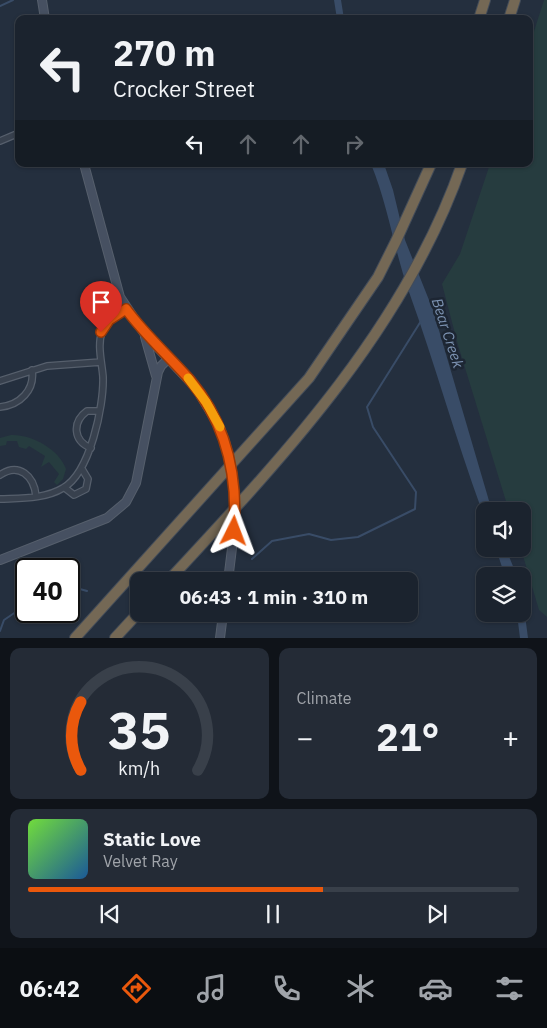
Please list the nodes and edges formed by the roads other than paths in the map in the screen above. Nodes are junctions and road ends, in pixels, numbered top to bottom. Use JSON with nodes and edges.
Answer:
{"nodes":[{"id":1,"x":42,"y":0,"type":"edge"},
{"id":2,"x":485,"y":0,"type":"edge"},
{"id":3,"x":515,"y":0,"type":"edge"},
{"id":4,"x":44,"y":15,"type":"edge"},
{"id":5,"x":480,"y":15,"type":"edge"},
{"id":6,"x":510,"y":15,"type":"edge"},
{"id":7,"x":15,"y":135,"type":"edge"},
{"id":8,"x":0,"y":141,"type":"edge"},
{"id":9,"x":85,"y":167,"type":"edge"},
{"id":10,"x":429,"y":167,"type":"edge"},
{"id":11,"x":461,"y":167,"type":"edge"},
{"id":12,"x":126,"y":309,"type":"junction"},
{"id":13,"x":144,"y":333,"type":"junction"},
{"id":14,"x":169,"y":358,"type":"junction"},
{"id":15,"x":101,"y":362,"type":"junction"},
{"id":16,"x":32,"y":370,"type":"junction"},
{"id":17,"x":0,"y":381,"type":"edge"},
{"id":18,"x":156,"y":381,"type":"junction"},
{"id":19,"x":0,"y":407,"type":"edge"},
{"id":20,"x":99,"y":411,"type":"junction"},
{"id":21,"x":91,"y":448,"type":"junction"},
{"id":22,"x":82,"y":469,"type":"junction"},
{"id":23,"x":0,"y":475,"type":"edge"},
{"id":24,"x":65,"y":488,"type":"junction"},
{"id":25,"x":36,"y":496,"type":"junction"},
{"id":26,"x":0,"y":499,"type":"edge"},
{"id":27,"x":0,"y":560,"type":"edge"},
{"id":28,"x":176,"y":572,"type":"edge"},
{"id":29,"x":229,"y":572,"type":"edge"},
{"id":30,"x":130,"y":622,"type":"edge"},
{"id":31,"x":223,"y":622,"type":"edge"},
{"id":32,"x":75,"y":638,"type":"edge"},
{"id":33,"x":116,"y":638,"type":"edge"},
{"id":34,"x":220,"y":638,"type":"edge"}],
"edges":[{"from":1,"to":4,"type":"street"},
{"from":2,"to":5,"type":"highway"},
{"from":3,"to":6,"type":"highway"},
{"from":7,"to":8,"type":"street"},
{"from":9,"to":12,"type":"street"},
{"from":10,"to":32,"type":"highway"},
{"from":11,"to":28,"type":"highway"},
{"from":12,"to":13,"type":"street"},
{"from":12,"to":15,"type":"street"},
{"from":13,"to":14,"type":"street"},
{"from":13,"to":18,"type":"street"},
{"from":14,"to":18,"type":"street"},
{"from":14,"to":29,"type":"street","bridge":true},
{"from":15,"to":16,"type":"street"},
{"from":15,"to":20,"type":"street"},
{"from":16,"to":17,"type":"street"},
{"from":16,"to":19,"type":"street"},
{"from":18,"to":27,"type":"street"},
{"from":20,"to":21,"type":"street"},
{"from":20,"to":21,"type":"street"},
{"from":21,"to":22,"type":"street"},
{"from":22,"to":24,"type":"street"},
{"from":22,"to":24,"type":"street"},
{"from":23,"to":25,"type":"street"},
{"from":24,"to":25,"type":"street"},
{"from":25,"to":26,"type":"street"},
{"from":30,"to":33,"type":"highway"},
{"from":31,"to":34,"type":"street"}]}
